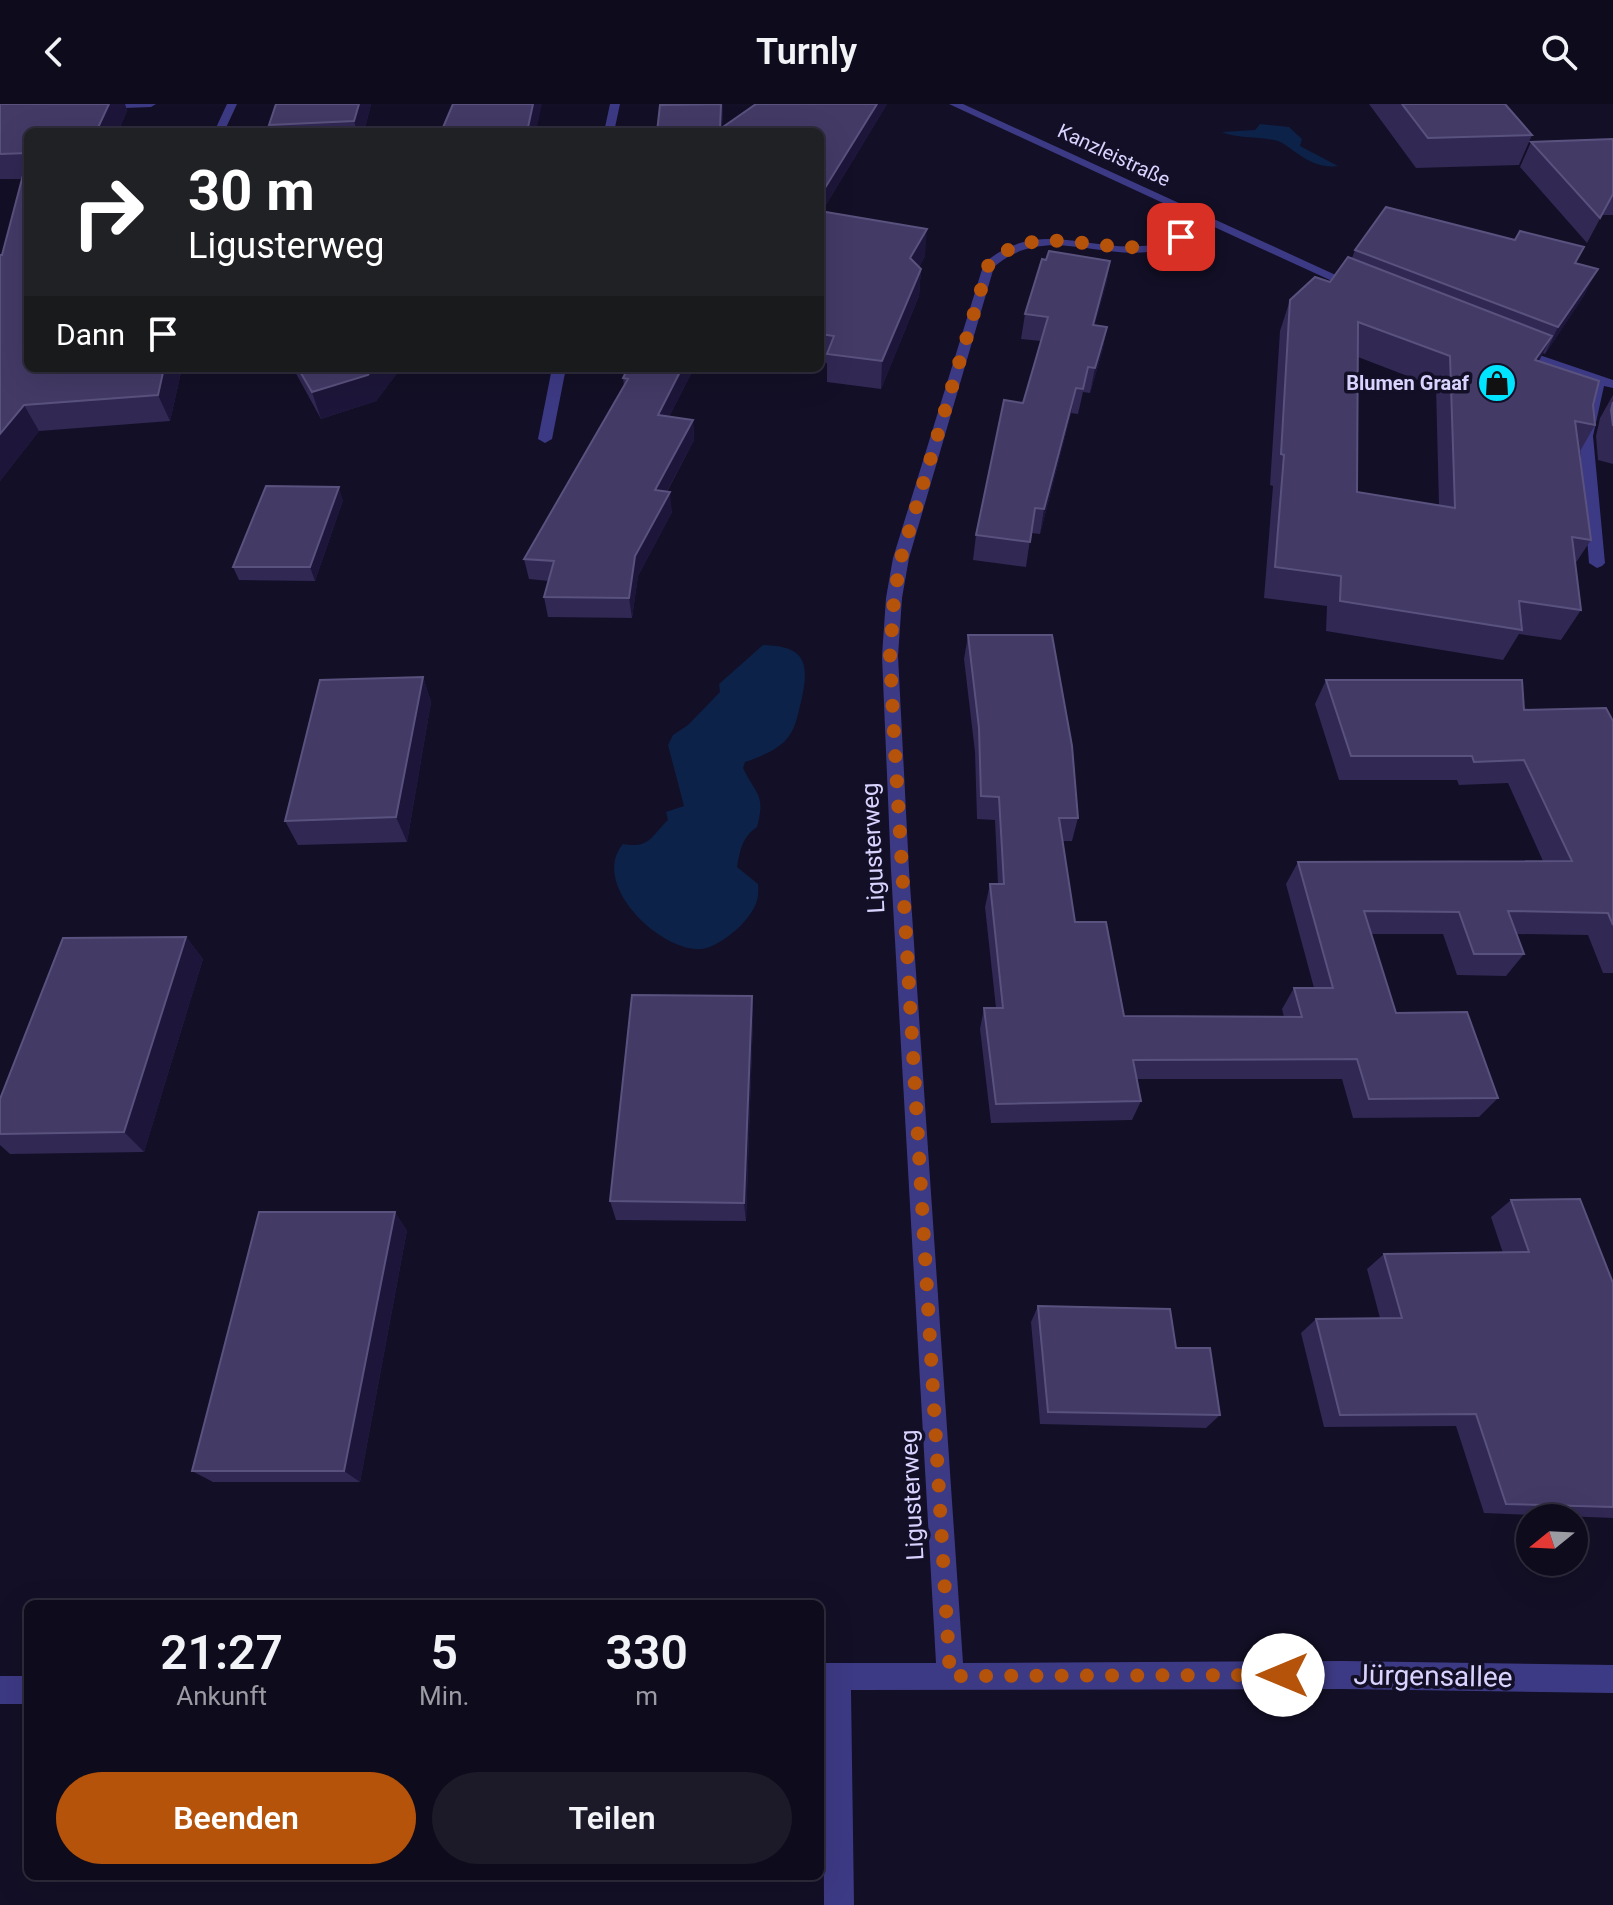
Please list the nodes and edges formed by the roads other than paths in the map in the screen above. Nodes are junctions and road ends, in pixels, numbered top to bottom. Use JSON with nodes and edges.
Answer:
{"nodes":[{"id":1,"x":151,"y":104,"type":"edge"},
{"id":2,"x":232,"y":104,"type":"edge"},
{"id":3,"x":615,"y":104,"type":"edge"},
{"id":4,"x":954,"y":104,"type":"edge"},
{"id":5,"x":87,"y":106,"type":"edge"},
{"id":6,"x":221,"y":128,"type":"edge"},
{"id":7,"x":610,"y":128,"type":"edge"},
{"id":8,"x":1210,"y":222,"type":"junction"},
{"id":9,"x":1377,"y":296,"type":"edge"},
{"id":10,"x":1502,"y":346,"type":"edge"},
{"id":11,"x":558,"y":372,"type":"edge"},
{"id":12,"x":1606,"y":382,"type":"edge"},
{"id":13,"x":545,"y":439,"type":"dead end"},
{"id":14,"x":1597,"y":563,"type":"dead end"},
{"id":15,"x":950,"y":1676,"type":"junction"},
{"id":16,"x":828,"y":1677,"type":"edge"},
{"id":17,"x":1613,"y":1679,"type":"edge"},
{"id":18,"x":0,"y":1690,"type":"edge"},
{"id":19,"x":24,"y":1690,"type":"edge"},
{"id":20,"x":839,"y":1905,"type":"edge"}],
"edges":[{"from":1,"to":5,"type":"street"},
{"from":2,"to":6,"type":"street"},
{"from":3,"to":7,"type":"street"},
{"from":4,"to":8,"type":"street","name":"Kanzleistraße"},
{"from":8,"to":9,"type":"street","name":"Kanzleistraße"},
{"from":8,"to":15,"type":"street","name":"Ligusterweg"},
{"from":10,"to":12,"type":"street"},
{"from":11,"to":13,"type":"street"},
{"from":12,"to":14,"type":"street"},
{"from":15,"to":16,"type":"street","name":"Jürgensallee"},
{"from":15,"to":17,"type":"street","name":"Jürgensallee"},
{"from":16,"to":20,"type":"street"},
{"from":18,"to":19,"type":"street"}]}
